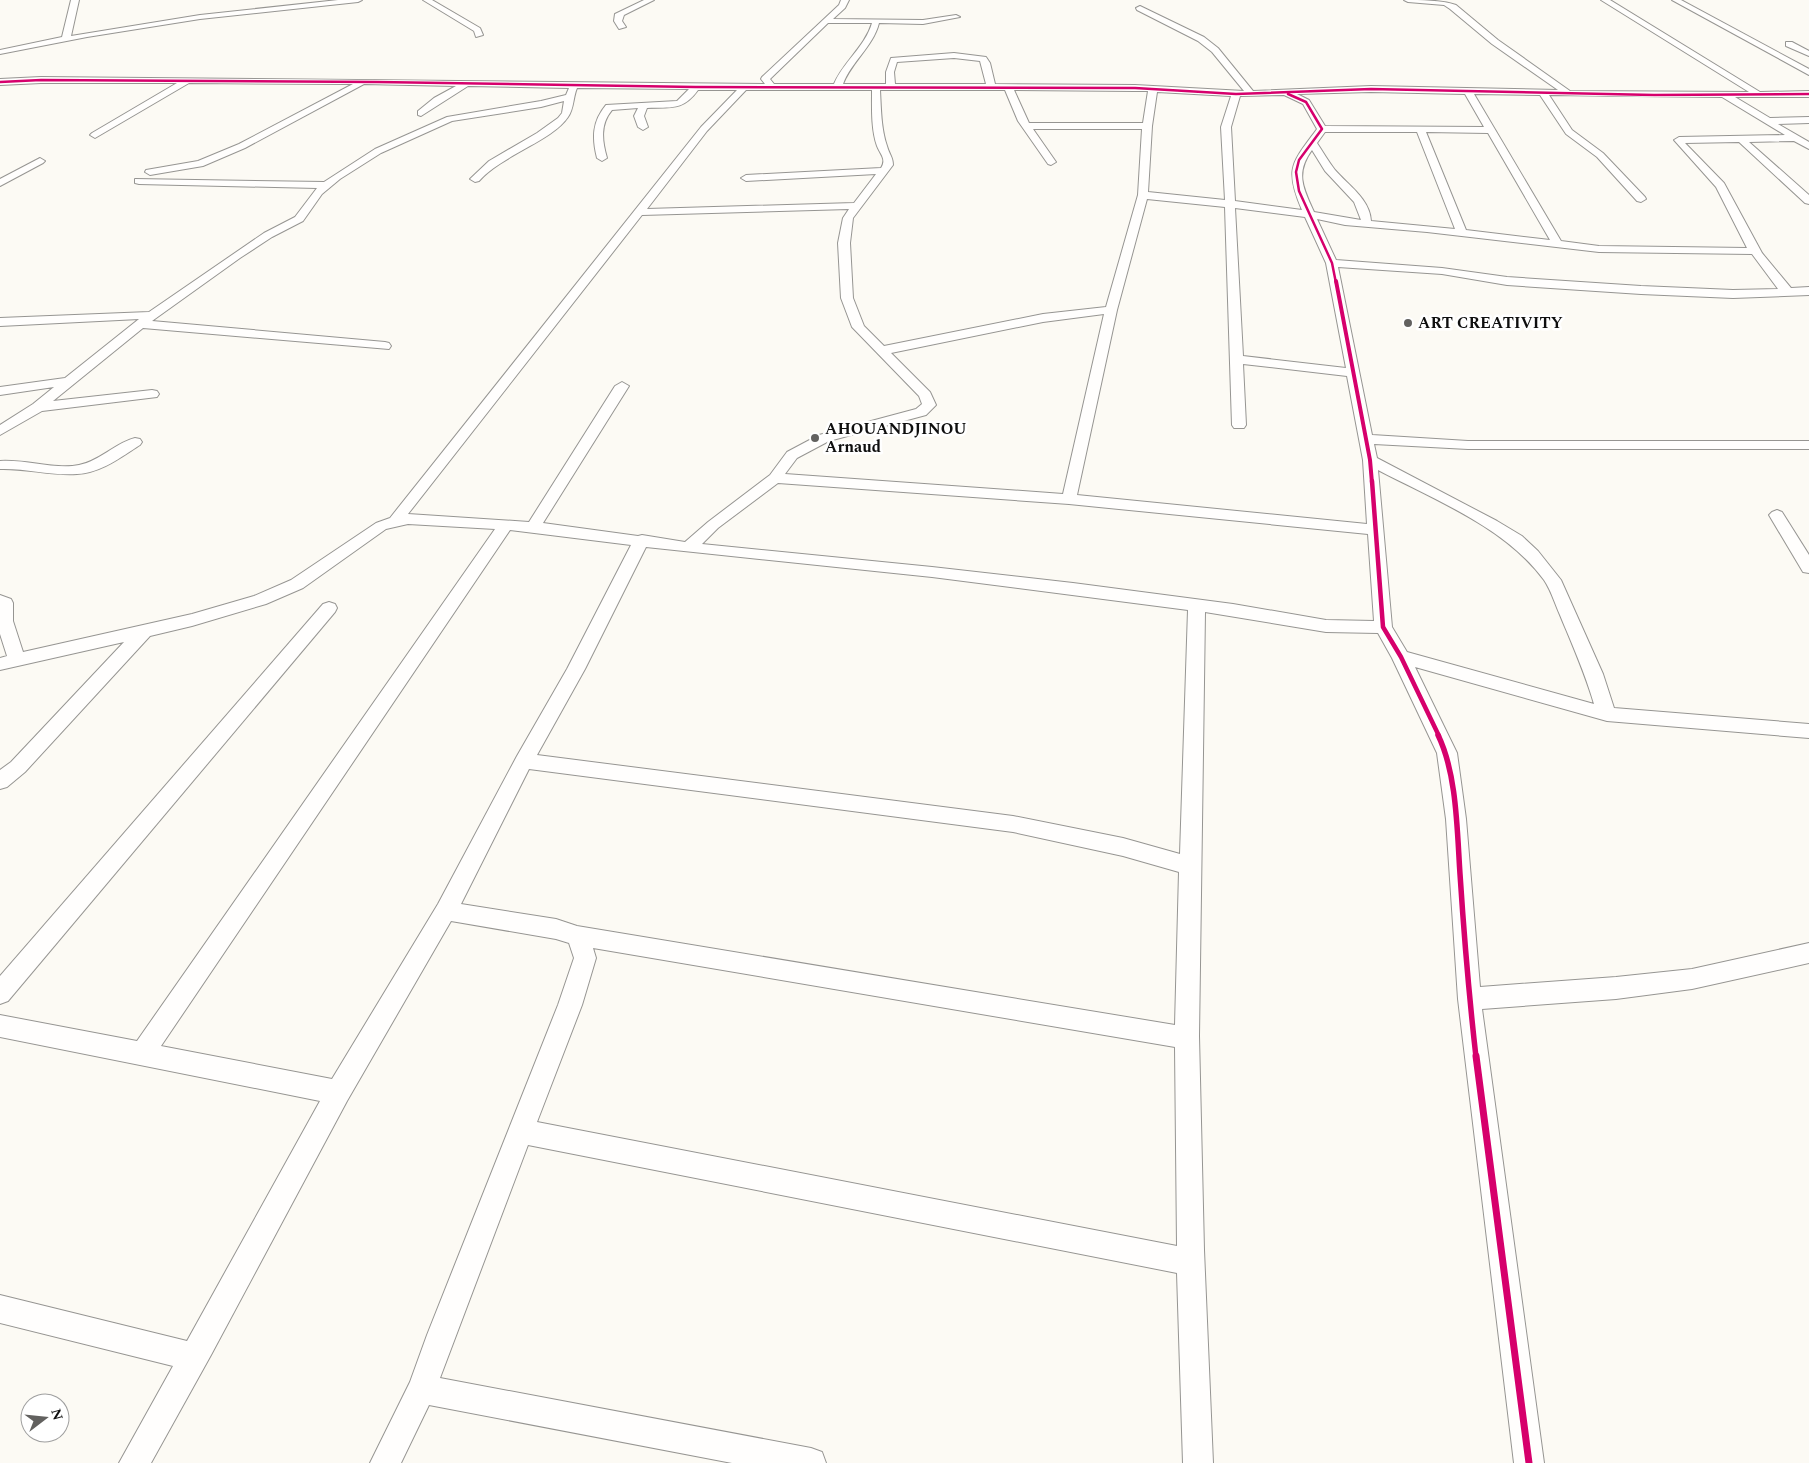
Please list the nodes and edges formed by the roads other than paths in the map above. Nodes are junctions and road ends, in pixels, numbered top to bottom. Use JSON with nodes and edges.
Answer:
{"nodes":[{"id":1,"x":74,"y":0,"type":"edge"},
{"id":2,"x":358,"y":0,"type":"edge"},
{"id":3,"x":427,"y":0,"type":"edge"},
{"id":4,"x":650,"y":0,"type":"edge"},
{"id":5,"x":845,"y":0,"type":"edge"},
{"id":6,"x":1408,"y":0,"type":"edge"},
{"id":7,"x":1605,"y":0,"type":"edge"},
{"id":8,"x":1676,"y":0,"type":"edge"},
{"id":9,"x":323,"y":2,"type":"edge"},
{"id":10,"x":293,"y":3,"type":"edge"},
{"id":11,"x":1140,"y":8,"type":"dead end"},
{"id":12,"x":956,"y":16,"type":"dead end"},
{"id":13,"x":826,"y":21,"type":"junction"},
{"id":14,"x":876,"y":21,"type":"junction"},
{"id":15,"x":622,"y":27,"type":"dead end"},
{"id":16,"x":479,"y":35,"type":"dead end"},
{"id":17,"x":66,"y":39,"type":"junction"},
{"id":18,"x":1789,"y":44,"type":"dead end"},
{"id":19,"x":0,"y":52,"type":"edge"},
{"id":20,"x":1809,"y":54,"type":"edge"},
{"id":21,"x":1809,"y":72,"type":"edge"},
{"id":22,"x":765,"y":80,"type":"junction"},
{"id":23,"x":187,"y":81,"type":"junction"},
{"id":24,"x":0,"y":82,"type":"edge"},
{"id":25,"x":361,"y":82,"type":"junction"},
{"id":26,"x":464,"y":85,"type":"junction"},
{"id":27,"x":576,"y":85,"type":"junction"},
{"id":28,"x":772,"y":86,"type":"junction"},
{"id":29,"x":695,"y":87,"type":"junction"},
{"id":30,"x":749,"y":87,"type":"junction"},
{"id":31,"x":837,"y":88,"type":"junction"},
{"id":32,"x":876,"y":88,"type":"junction"},
{"id":33,"x":890,"y":88,"type":"junction"},
{"id":34,"x":991,"y":88,"type":"junction"},
{"id":35,"x":1009,"y":88,"type":"junction"},
{"id":36,"x":1153,"y":90,"type":"junction"},
{"id":37,"x":1468,"y":91,"type":"junction"},
{"id":38,"x":1756,"y":92,"type":"dead end"},
{"id":39,"x":1286,"y":93,"type":"junction"},
{"id":40,"x":1236,"y":94,"type":"junction"},
{"id":41,"x":1251,"y":94,"type":"junction"},
{"id":42,"x":1543,"y":94,"type":"junction"},
{"id":43,"x":1570,"y":94,"type":"junction"},
{"id":44,"x":1724,"y":94,"type":"junction"},
{"id":45,"x":1809,"y":94,"type":"edge"},
{"id":46,"x":1314,"y":96,"type":"junction"},
{"id":47,"x":568,"y":97,"type":"junction"},
{"id":48,"x":644,"y":106,"type":"junction"},
{"id":49,"x":421,"y":113,"type":"dead end"},
{"id":50,"x":1809,"y":120,"type":"edge"},
{"id":51,"x":1769,"y":121,"type":"junction"},
{"id":52,"x":1027,"y":126,"type":"junction"},
{"id":53,"x":1147,"y":126,"type":"junction"},
{"id":54,"x":644,"y":127,"type":"dead end"},
{"id":55,"x":1420,"y":129,"type":"junction"},
{"id":56,"x":1492,"y":130,"type":"junction"},
{"id":57,"x":95,"y":135,"type":"dead end"},
{"id":58,"x":1317,"y":136,"type":"junction"},
{"id":59,"x":1796,"y":138,"type":"junction"},
{"id":60,"x":1741,"y":139,"type":"junction"},
{"id":61,"x":1809,"y":146,"type":"edge"},
{"id":62,"x":602,"y":158,"type":"dead end"},
{"id":63,"x":40,"y":160,"type":"dead end"},
{"id":64,"x":1051,"y":162,"type":"dead end"},
{"id":65,"x":883,"y":170,"type":"junction"},
{"id":66,"x":150,"y":172,"type":"dead end"},
{"id":67,"x":746,"y":178,"type":"dead end"},
{"id":68,"x":475,"y":179,"type":"dead end"},
{"id":69,"x":140,"y":181,"type":"dead end"},
{"id":70,"x":0,"y":183,"type":"edge"},
{"id":71,"x":328,"y":185,"type":"junction"},
{"id":72,"x":1143,"y":195,"type":"junction"},
{"id":73,"x":1642,"y":199,"type":"dead end"},
{"id":74,"x":1809,"y":201,"type":"edge"},
{"id":75,"x":1230,"y":204,"type":"junction"},
{"id":76,"x":854,"y":206,"type":"junction"},
{"id":77,"x":640,"y":212,"type":"junction"},
{"id":78,"x":1309,"y":214,"type":"junction"},
{"id":79,"x":1366,"y":223,"type":"junction"},
{"id":80,"x":1462,"y":233,"type":"junction"},
{"id":81,"x":1558,"y":245,"type":"junction"},
{"id":82,"x":1756,"y":251,"type":"junction"},
{"id":83,"x":1332,"y":264,"type":"junction"},
{"id":84,"x":1809,"y":291,"type":"edge"},
{"id":85,"x":1788,"y":292,"type":"junction"},
{"id":86,"x":1111,"y":310,"type":"junction"},
{"id":87,"x":152,"y":315,"type":"junction"},
{"id":88,"x":0,"y":322,"type":"edge"},
{"id":89,"x":142,"y":324,"type":"junction"},
{"id":90,"x":384,"y":346,"type":"dead end"},
{"id":91,"x":881,"y":352,"type":"junction"},
{"id":92,"x":1236,"y":359,"type":"junction"},
{"id":93,"x":1352,"y":373,"type":"junction"},
{"id":94,"x":71,"y":381,"type":"junction"},
{"id":95,"x":622,"y":386,"type":"dead end"},
{"id":96,"x":0,"y":391,"type":"edge"},
{"id":97,"x":152,"y":394,"type":"dead end"},
{"id":98,"x":38,"y":407,"type":"junction"},
{"id":99,"x":1239,"y":425,"type":"dead end"},
{"id":100,"x":0,"y":431,"type":"edge"},
{"id":101,"x":1365,"y":439,"type":"junction"},
{"id":102,"x":135,"y":442,"type":"dead end"},
{"id":103,"x":1809,"y":445,"type":"edge"},
{"id":104,"x":1370,"y":460,"type":"junction"},
{"id":105,"x":0,"y":465,"type":"edge"},
{"id":106,"x":775,"y":478,"type":"junction"},
{"id":107,"x":1069,"y":499,"type":"junction"},
{"id":108,"x":1777,"y":515,"type":"dead end"},
{"id":109,"x":395,"y":520,"type":"junction"},
{"id":110,"x":505,"y":526,"type":"junction"},
{"id":111,"x":532,"y":527,"type":"junction"},
{"id":112,"x":1375,"y":530,"type":"junction"},
{"id":113,"x":642,"y":540,"type":"junction"},
{"id":114,"x":688,"y":548,"type":"junction"},
{"id":115,"x":1809,"y":568,"type":"edge"},
{"id":116,"x":0,"y":602,"type":"edge"},
{"id":117,"x":1197,"y":606,"type":"junction"},
{"id":118,"x":329,"y":608,"type":"dead end"},
{"id":119,"x":1383,"y":627,"type":"junction"},
{"id":120,"x":144,"y":631,"type":"junction"},
{"id":121,"x":1401,"y":657,"type":"junction"},
{"id":122,"x":17,"y":660,"type":"junction"},
{"id":123,"x":0,"y":664,"type":"edge"},
{"id":124,"x":1607,"y":714,"type":"junction"},
{"id":125,"x":1809,"y":731,"type":"edge"},
{"id":126,"x":524,"y":761,"type":"junction"},
{"id":127,"x":0,"y":781,"type":"edge"},
{"id":128,"x":1189,"y":866,"type":"junction"},
{"id":129,"x":446,"y":912,"type":"junction"},
{"id":130,"x":577,"y":936,"type":"junction"},
{"id":131,"x":1809,"y":953,"type":"edge"},
{"id":132,"x":0,"y":993,"type":"edge"},
{"id":133,"x":1469,"y":999,"type":"junction"},
{"id":134,"x":0,"y":1026,"type":"edge"},
{"id":135,"x":1187,"y":1038,"type":"junction"},
{"id":136,"x":142,"y":1054,"type":"junction"},
{"id":137,"x":338,"y":1092,"type":"junction"},
{"id":138,"x":521,"y":1131,"type":"junction"},
{"id":139,"x":1190,"y":1262,"type":"junction"},
{"id":140,"x":0,"y":1309,"type":"edge"},
{"id":141,"x":193,"y":1357,"type":"junction"},
{"id":142,"x":422,"y":1389,"type":"junction"},
{"id":143,"x":134,"y":1463,"type":"edge"},
{"id":144,"x":385,"y":1463,"type":"edge"},
{"id":145,"x":811,"y":1463,"type":"edge"},
{"id":146,"x":1198,"y":1463,"type":"edge"},
{"id":147,"x":1529,"y":1463,"type":"edge"}],
"edges":[{"from":1,"to":17,"type":"street"},
{"from":2,"to":9,"type":"street"},
{"from":3,"to":16,"type":"street"},
{"from":4,"to":15,"type":"street"},
{"from":5,"to":13,"type":"street"},
{"from":6,"to":43,"type":"street"},
{"from":7,"to":38,"type":"street"},
{"from":8,"to":21,"type":"street"},
{"from":9,"to":10,"type":"street"},
{"from":10,"to":17,"type":"street"},
{"from":11,"to":41,"type":"street"},
{"from":12,"to":14,"type":"street"},
{"from":13,"to":14,"type":"street"},
{"from":13,"to":22,"type":"street"},
{"from":14,"to":31,"type":"street"},
{"from":17,"to":19,"type":"street"},
{"from":18,"to":20,"type":"street"},
{"from":22,"to":28,"type":"street"},
{"from":22,"to":30,"type":"street"},
{"from":23,"to":24,"type":"street"},
{"from":23,"to":25,"type":"street"},
{"from":23,"to":57,"type":"street"},
{"from":25,"to":26,"type":"street"},
{"from":25,"to":66,"type":"street"},
{"from":26,"to":27,"type":"street"},
{"from":26,"to":49,"type":"street"},
{"from":27,"to":29,"type":"street"},
{"from":27,"to":47,"type":"street"},
{"from":28,"to":30,"type":"street"},
{"from":28,"to":31,"type":"street"},
{"from":29,"to":30,"type":"street"},
{"from":29,"to":48,"type":"street"},
{"from":30,"to":77,"type":"street"},
{"from":31,"to":32,"type":"street"},
{"from":32,"to":33,"type":"street"},
{"from":32,"to":65,"type":"street"},
{"from":33,"to":34,"type":"street"},
{"from":33,"to":34,"type":"street"},
{"from":34,"to":35,"type":"street"},
{"from":35,"to":36,"type":"street"},
{"from":35,"to":52,"type":"street"},
{"from":36,"to":40,"type":"street"},
{"from":36,"to":53,"type":"street"},
{"from":37,"to":42,"type":"street"},
{"from":37,"to":46,"type":"street"},
{"from":37,"to":56,"type":"street"},
{"from":39,"to":41,"type":"street"},
{"from":39,"to":46,"type":"street"},
{"from":39,"to":46,"type":"street"},
{"from":40,"to":41,"type":"street"},
{"from":40,"to":75,"type":"street"},
{"from":42,"to":43,"type":"street"},
{"from":42,"to":73,"type":"street"},
{"from":43,"to":44,"type":"street"},
{"from":44,"to":45,"type":"street"},
{"from":44,"to":51,"type":"street"},
{"from":46,"to":58,"type":"street"},
{"from":47,"to":68,"type":"street"},
{"from":47,"to":71,"type":"street"},
{"from":48,"to":54,"type":"street"},
{"from":48,"to":62,"type":"street"},
{"from":50,"to":51,"type":"street"},
{"from":51,"to":59,"type":"street"},
{"from":52,"to":53,"type":"street"},
{"from":52,"to":64,"type":"street"},
{"from":53,"to":72,"type":"street"},
{"from":55,"to":56,"type":"street"},
{"from":55,"to":58,"type":"street"},
{"from":55,"to":80,"type":"street"},
{"from":56,"to":81,"type":"street"},
{"from":58,"to":78,"type":"street"},
{"from":58,"to":79,"type":"street"},
{"from":59,"to":60,"type":"street"},
{"from":59,"to":61,"type":"street"},
{"from":60,"to":74,"type":"street"},
{"from":60,"to":82,"type":"street"},
{"from":63,"to":70,"type":"street"},
{"from":65,"to":67,"type":"street"},
{"from":65,"to":76,"type":"street"},
{"from":69,"to":71,"type":"street"},
{"from":71,"to":87,"type":"street"},
{"from":72,"to":75,"type":"street"},
{"from":72,"to":86,"type":"street"},
{"from":75,"to":78,"type":"street"},
{"from":75,"to":92,"type":"street"},
{"from":76,"to":77,"type":"street"},
{"from":76,"to":91,"type":"street"},
{"from":77,"to":109,"type":"street"},
{"from":78,"to":79,"type":"street"},
{"from":78,"to":83,"type":"street"},
{"from":79,"to":80,"type":"street"},
{"from":80,"to":81,"type":"street"},
{"from":81,"to":82,"type":"street"},
{"from":82,"to":85,"type":"street"},
{"from":83,"to":85,"type":"street"},
{"from":83,"to":93,"type":"street"},
{"from":84,"to":85,"type":"street"},
{"from":86,"to":91,"type":"street"},
{"from":86,"to":107,"type":"street"},
{"from":87,"to":88,"type":"street"},
{"from":87,"to":89,"type":"street"},
{"from":89,"to":90,"type":"street"},
{"from":89,"to":94,"type":"street"},
{"from":91,"to":106,"type":"street"},
{"from":92,"to":93,"type":"street"},
{"from":92,"to":99,"type":"street"},
{"from":93,"to":101,"type":"street"},
{"from":94,"to":96,"type":"street"},
{"from":94,"to":98,"type":"street"},
{"from":95,"to":111,"type":"street"},
{"from":97,"to":98,"type":"street"},
{"from":98,"to":100,"type":"street"},
{"from":101,"to":103,"type":"street"},
{"from":101,"to":104,"type":"street"},
{"from":102,"to":105,"type":"street"},
{"from":104,"to":112,"type":"street"},
{"from":104,"to":124,"type":"street"},
{"from":106,"to":107,"type":"street"},
{"from":106,"to":114,"type":"street"},
{"from":107,"to":112,"type":"street"},
{"from":108,"to":115,"type":"street"},
{"from":109,"to":110,"type":"street"},
{"from":109,"to":120,"type":"street"},
{"from":110,"to":111,"type":"street"},
{"from":110,"to":136,"type":"street"},
{"from":111,"to":113,"type":"street"},
{"from":112,"to":119,"type":"street"},
{"from":113,"to":114,"type":"street"},
{"from":113,"to":126,"type":"street"},
{"from":114,"to":117,"type":"street"},
{"from":116,"to":122,"type":"street"},
{"from":117,"to":119,"type":"street"},
{"from":117,"to":128,"type":"street"},
{"from":118,"to":132,"type":"street"},
{"from":119,"to":121,"type":"street"},
{"from":120,"to":122,"type":"street"},
{"from":120,"to":127,"type":"street"},
{"from":121,"to":124,"type":"street"},
{"from":121,"to":133,"type":"street"},
{"from":122,"to":123,"type":"street"},
{"from":124,"to":125,"type":"street"},
{"from":126,"to":128,"type":"street"},
{"from":126,"to":129,"type":"street"},
{"from":128,"to":135,"type":"street"},
{"from":129,"to":130,"type":"street"},
{"from":129,"to":137,"type":"street"},
{"from":130,"to":135,"type":"street"},
{"from":130,"to":138,"type":"street"},
{"from":131,"to":133,"type":"street"},
{"from":133,"to":147,"type":"street"},
{"from":134,"to":136,"type":"street"},
{"from":135,"to":139,"type":"street"},
{"from":136,"to":137,"type":"street"},
{"from":137,"to":141,"type":"street"},
{"from":138,"to":139,"type":"street"},
{"from":138,"to":142,"type":"street"},
{"from":139,"to":146,"type":"street"},
{"from":140,"to":141,"type":"street"},
{"from":141,"to":143,"type":"street"},
{"from":142,"to":144,"type":"street"},
{"from":142,"to":145,"type":"street"}]}
